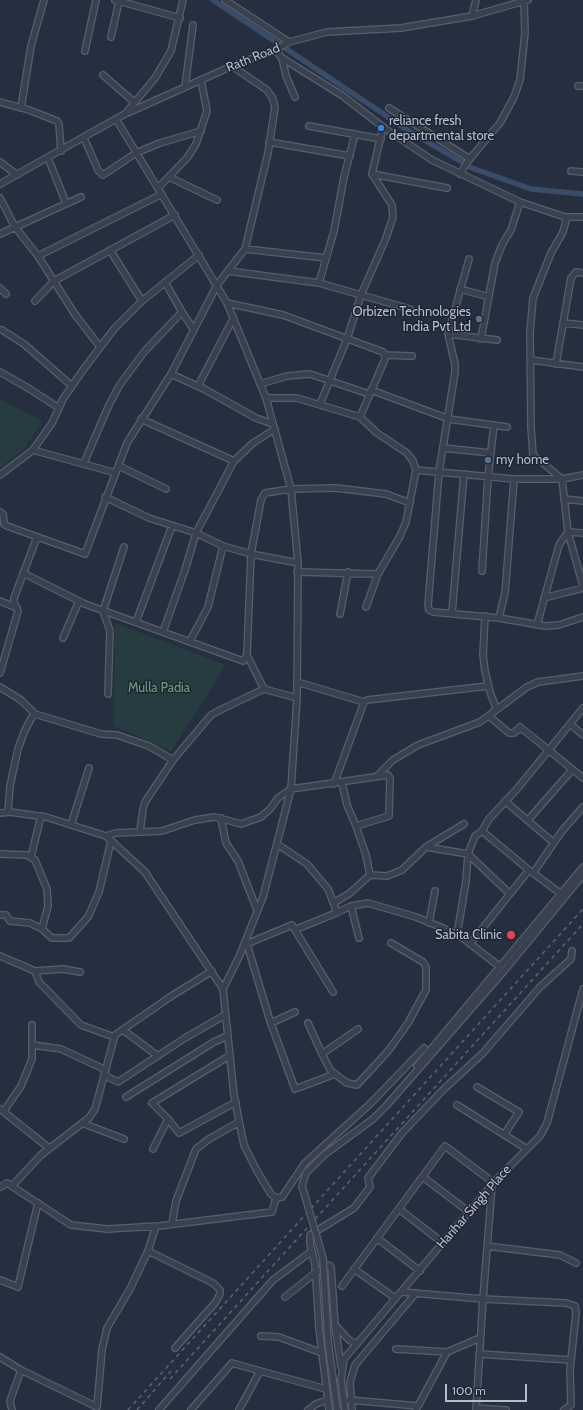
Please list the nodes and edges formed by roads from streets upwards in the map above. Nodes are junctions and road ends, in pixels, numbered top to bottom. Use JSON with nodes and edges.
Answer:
{"nodes":[{"id":1,"x":44,"y":0,"type":"edge"},
{"id":2,"x":96,"y":0,"type":"edge"},
{"id":3,"x":183,"y":0,"type":"edge"},
{"id":4,"x":225,"y":0,"type":"edge"},
{"id":5,"x":476,"y":0,"type":"edge"},
{"id":6,"x":117,"y":1,"type":"edge"},
{"id":7,"x":525,"y":1,"type":"edge"},
{"id":8,"x":472,"y":16,"type":"junction"},
{"id":9,"x":180,"y":18,"type":"junction"},
{"id":10,"x":193,"y":25,"type":"dead end"},
{"id":11,"x":111,"y":37,"type":"dead end"},
{"id":12,"x":288,"y":43,"type":"junction"},
{"id":13,"x":277,"y":50,"type":"junction"},
{"id":14,"x":85,"y":51,"type":"dead end"},
{"id":15,"x":282,"y":58,"type":"junction"},
{"id":16,"x":232,"y":66,"type":"junction"},
{"id":17,"x":103,"y":75,"type":"dead end"},
{"id":18,"x":201,"y":80,"type":"junction"},
{"id":19,"x":185,"y":87,"type":"junction"},
{"id":20,"x":295,"y":97,"type":"dead end"},
{"id":21,"x":0,"y":102,"type":"edge"},
{"id":22,"x":134,"y":102,"type":"junction"},
{"id":23,"x":21,"y":108,"type":"junction"},
{"id":24,"x":389,"y":108,"type":"dead end"},
{"id":25,"x":124,"y":115,"type":"junction"},
{"id":26,"x":116,"y":119,"type":"junction"},
{"id":27,"x":309,"y":126,"type":"dead end"},
{"id":28,"x":383,"y":127,"type":"junction"},
{"id":29,"x":201,"y":131,"type":"junction"},
{"id":30,"x":355,"y":134,"type":"junction"},
{"id":31,"x":84,"y":138,"type":"junction"},
{"id":32,"x":381,"y":139,"type":"junction"},
{"id":33,"x":270,"y":142,"type":"junction"},
{"id":34,"x":61,"y":151,"type":"junction"},
{"id":35,"x":136,"y":153,"type":"junction"},
{"id":36,"x":350,"y":156,"type":"junction"},
{"id":37,"x":48,"y":158,"type":"junction"},
{"id":38,"x":469,"y":160,"type":"junction"},
{"id":39,"x":0,"y":162,"type":"edge"},
{"id":40,"x":571,"y":171,"type":"dead end"},
{"id":41,"x":461,"y":172,"type":"junction"},
{"id":42,"x":583,"y":172,"type":"edge"},
{"id":43,"x":372,"y":174,"type":"junction"},
{"id":44,"x":17,"y":175,"type":"junction"},
{"id":45,"x":169,"y":177,"type":"junction"},
{"id":46,"x":0,"y":184,"type":"edge"},
{"id":47,"x":158,"y":188,"type":"junction"},
{"id":48,"x":448,"y":188,"type":"dead end"},
{"id":49,"x":162,"y":194,"type":"junction"},
{"id":50,"x":81,"y":197,"type":"dead end"},
{"id":51,"x":0,"y":198,"type":"edge"},
{"id":52,"x":217,"y":200,"type":"dead end"},
{"id":53,"x":520,"y":202,"type":"junction"},
{"id":54,"x":66,"y":203,"type":"junction"},
{"id":55,"x":175,"y":215,"type":"junction"},
{"id":56,"x":565,"y":217,"type":"junction"},
{"id":57,"x":583,"y":217,"type":"edge"},
{"id":58,"x":15,"y":227,"type":"junction"},
{"id":59,"x":0,"y":234,"type":"edge"},
{"id":60,"x":245,"y":249,"type":"junction"},
{"id":61,"x":110,"y":250,"type":"junction"},
{"id":62,"x":199,"y":255,"type":"junction"},
{"id":63,"x":38,"y":256,"type":"junction"},
{"id":64,"x":326,"y":258,"type":"junction"},
{"id":65,"x":468,"y":259,"type":"dead end"},
{"id":66,"x":228,"y":271,"type":"junction"},
{"id":67,"x":583,"y":273,"type":"edge"},
{"id":68,"x":54,"y":281,"type":"junction"},
{"id":69,"x":165,"y":282,"type":"junction"},
{"id":70,"x":318,"y":282,"type":"junction"},
{"id":71,"x":217,"y":285,"type":"junction"},
{"id":72,"x":0,"y":288,"type":"edge"},
{"id":73,"x":460,"y":289,"type":"junction"},
{"id":74,"x":6,"y":294,"type":"dead end"},
{"id":75,"x":361,"y":295,"type":"junction"},
{"id":76,"x":489,"y":297,"type":"junction"},
{"id":77,"x":35,"y":300,"type":"dead end"},
{"id":78,"x":142,"y":301,"type":"junction"},
{"id":79,"x":227,"y":302,"type":"junction"},
{"id":80,"x":410,"y":309,"type":"dead end"},
{"id":81,"x":182,"y":312,"type":"junction"},
{"id":82,"x":233,"y":319,"type":"junction"},
{"id":83,"x":563,"y":323,"type":"junction"},
{"id":84,"x":583,"y":325,"type":"edge"},
{"id":85,"x":2,"y":330,"type":"dead end"},
{"id":86,"x":194,"y":330,"type":"junction"},
{"id":87,"x":448,"y":334,"type":"junction"},
{"id":88,"x":347,"y":339,"type":"junction"},
{"id":89,"x":481,"y":339,"type":"junction"},
{"id":90,"x":497,"y":340,"type":"dead end"},
{"id":91,"x":100,"y":347,"type":"junction"},
{"id":92,"x":385,"y":355,"type":"junction"},
{"id":93,"x":412,"y":356,"type":"dead end"},
{"id":94,"x":531,"y":360,"type":"junction"},
{"id":95,"x":556,"y":364,"type":"junction"},
{"id":96,"x":583,"y":367,"type":"edge"},
{"id":97,"x":0,"y":372,"type":"edge"},
{"id":98,"x":171,"y":374,"type":"junction"},
{"id":99,"x":330,"y":381,"type":"junction"},
{"id":100,"x":260,"y":384,"type":"junction"},
{"id":101,"x":72,"y":386,"type":"junction"},
{"id":102,"x":198,"y":386,"type":"junction"},
{"id":103,"x":370,"y":392,"type":"junction"},
{"id":104,"x":266,"y":398,"type":"junction"},
{"id":105,"x":320,"y":404,"type":"junction"},
{"id":106,"x":59,"y":408,"type":"junction"},
{"id":107,"x":360,"y":417,"type":"junction"},
{"id":108,"x":141,"y":419,"type":"junction"},
{"id":109,"x":449,"y":419,"type":"junction"},
{"id":110,"x":494,"y":425,"type":"junction"},
{"id":111,"x":274,"y":427,"type":"junction"},
{"id":112,"x":507,"y":427,"type":"dead end"},
{"id":113,"x":443,"y":448,"type":"junction"},
{"id":114,"x":33,"y":450,"type":"junction"},
{"id":115,"x":491,"y":454,"type":"junction"},
{"id":116,"x":234,"y":461,"type":"junction"},
{"id":117,"x":84,"y":463,"type":"junction"},
{"id":118,"x":119,"y":466,"type":"junction"},
{"id":119,"x":416,"y":470,"type":"junction"},
{"id":120,"x":439,"y":472,"type":"junction"},
{"id":121,"x":116,"y":473,"type":"junction"},
{"id":122,"x":464,"y":474,"type":"junction"},
{"id":123,"x":0,"y":475,"type":"edge"},
{"id":124,"x":583,"y":475,"type":"edge"},
{"id":125,"x":488,"y":477,"type":"junction"},
{"id":126,"x":514,"y":479,"type":"junction"},
{"id":127,"x":562,"y":479,"type":"junction"},
{"id":128,"x":166,"y":489,"type":"dead end"},
{"id":129,"x":291,"y":489,"type":"junction"},
{"id":130,"x":106,"y":497,"type":"junction"},
{"id":131,"x":564,"y":499,"type":"junction"},
{"id":132,"x":583,"y":501,"type":"edge"},
{"id":133,"x":410,"y":503,"type":"junction"},
{"id":134,"x":0,"y":512,"type":"edge"},
{"id":135,"x":172,"y":526,"type":"junction"},
{"id":136,"x":568,"y":532,"type":"junction"},
{"id":137,"x":196,"y":533,"type":"junction"},
{"id":138,"x":583,"y":533,"type":"edge"},
{"id":139,"x":37,"y":537,"type":"junction"},
{"id":140,"x":223,"y":546,"type":"junction"},
{"id":141,"x":124,"y":547,"type":"dead end"},
{"id":142,"x":251,"y":554,"type":"junction"},
{"id":143,"x":298,"y":563,"type":"junction"},
{"id":144,"x":482,"y":571,"type":"dead end"},
{"id":145,"x":297,"y":572,"type":"junction"},
{"id":146,"x":348,"y":572,"type":"junction"},
{"id":147,"x":23,"y":573,"type":"junction"},
{"id":148,"x":378,"y":574,"type":"junction"},
{"id":149,"x":583,"y":587,"type":"edge"},
{"id":150,"x":544,"y":598,"type":"junction"},
{"id":151,"x":0,"y":601,"type":"edge"},
{"id":152,"x":79,"y":601,"type":"junction"},
{"id":153,"x":366,"y":607,"type":"dead end"},
{"id":154,"x":17,"y":608,"type":"junction"},
{"id":155,"x":103,"y":611,"type":"junction"},
{"id":156,"x":452,"y":613,"type":"junction"},
{"id":157,"x":340,"y":614,"type":"dead end"},
{"id":158,"x":485,"y":616,"type":"junction"},
{"id":159,"x":583,"y":617,"type":"edge"},
{"id":160,"x":500,"y":618,"type":"junction"},
{"id":161,"x":136,"y":622,"type":"junction"},
{"id":162,"x":537,"y":625,"type":"junction"},
{"id":163,"x":163,"y":632,"type":"junction"},
{"id":164,"x":63,"y":638,"type":"dead end"},
{"id":165,"x":190,"y":641,"type":"junction"},
{"id":166,"x":247,"y":655,"type":"junction"},
{"id":167,"x":0,"y":673,"type":"edge"},
{"id":168,"x":583,"y":676,"type":"edge"},
{"id":169,"x":297,"y":682,"type":"junction"},
{"id":170,"x":488,"y":686,"type":"junction"},
{"id":171,"x":0,"y":687,"type":"edge"},
{"id":172,"x":264,"y":689,"type":"junction"},
{"id":173,"x":108,"y":694,"type":"dead end"},
{"id":174,"x":297,"y":698,"type":"junction"},
{"id":175,"x":364,"y":702,"type":"junction"},
{"id":176,"x":496,"y":708,"type":"junction"},
{"id":177,"x":583,"y":708,"type":"edge"},
{"id":178,"x":35,"y":714,"type":"junction"},
{"id":179,"x":489,"y":716,"type":"junction"},
{"id":180,"x":570,"y":724,"type":"junction"},
{"id":181,"x":583,"y":735,"type":"edge"},
{"id":182,"x":548,"y":750,"type":"junction"},
{"id":183,"x":173,"y":760,"type":"junction"},
{"id":184,"x":89,"y":768,"type":"dead end"},
{"id":185,"x":572,"y":770,"type":"junction"},
{"id":186,"x":377,"y":776,"type":"junction"},
{"id":187,"x":583,"y":778,"type":"edge"},
{"id":188,"x":342,"y":783,"type":"junction"},
{"id":189,"x":334,"y":784,"type":"junction"},
{"id":190,"x":291,"y":789,"type":"junction"},
{"id":191,"x":505,"y":801,"type":"junction"},
{"id":192,"x":583,"y":807,"type":"edge"},
{"id":193,"x":8,"y":812,"type":"junction"},
{"id":194,"x":0,"y":813,"type":"edge"},
{"id":195,"x":41,"y":816,"type":"junction"},
{"id":196,"x":221,"y":818,"type":"junction"},
{"id":197,"x":528,"y":820,"type":"junction"},
{"id":198,"x":464,"y":824,"type":"dead end"},
{"id":199,"x":71,"y":825,"type":"junction"},
{"id":200,"x":356,"y":826,"type":"junction"},
{"id":201,"x":140,"y":831,"type":"junction"},
{"id":202,"x":482,"y":831,"type":"junction"},
{"id":203,"x":106,"y":836,"type":"junction"},
{"id":204,"x":111,"y":841,"type":"junction"},
{"id":205,"x":554,"y":843,"type":"junction"},
{"id":206,"x":277,"y":844,"type":"junction"},
{"id":207,"x":426,"y":847,"type":"junction"},
{"id":208,"x":0,"y":854,"type":"edge"},
{"id":209,"x":468,"y":854,"type":"junction"},
{"id":210,"x":32,"y":857,"type":"junction"},
{"id":211,"x":583,"y":866,"type":"edge"},
{"id":212,"x":531,"y":871,"type":"junction"},
{"id":213,"x":370,"y":875,"type":"junction"},
{"id":214,"x":583,"y":875,"type":"edge"},
{"id":215,"x":435,"y":891,"type":"dead end"},
{"id":216,"x":560,"y":893,"type":"junction"},
{"id":217,"x":510,"y":894,"type":"junction"},
{"id":218,"x":334,"y":903,"type":"junction"},
{"id":219,"x":351,"y":906,"type":"junction"},
{"id":220,"x":258,"y":910,"type":"junction"},
{"id":221,"x":336,"y":913,"type":"junction"},
{"id":222,"x":0,"y":915,"type":"edge"},
{"id":223,"x":429,"y":922,"type":"junction"},
{"id":224,"x":42,"y":929,"type":"junction"},
{"id":225,"x":296,"y":929,"type":"junction"},
{"id":226,"x":457,"y":935,"type":"junction"},
{"id":227,"x":359,"y":938,"type":"dead end"},
{"id":228,"x":390,"y":943,"type":"dead end"},
{"id":229,"x":245,"y":944,"type":"junction"},
{"id":230,"x":470,"y":944,"type":"junction"},
{"id":231,"x":572,"y":951,"type":"dead end"},
{"id":232,"x":0,"y":956,"type":"edge"},
{"id":233,"x":499,"y":966,"type":"junction"},
{"id":234,"x":35,"y":971,"type":"junction"},
{"id":235,"x":212,"y":971,"type":"junction"},
{"id":236,"x":80,"y":972,"type":"dead end"},
{"id":237,"x":583,"y":988,"type":"edge"},
{"id":238,"x":223,"y":989,"type":"junction"},
{"id":239,"x":333,"y":992,"type":"dead end"},
{"id":240,"x":295,"y":1012,"type":"dead end"},
{"id":241,"x":225,"y":1015,"type":"junction"},
{"id":242,"x":308,"y":1023,"type":"dead end"},
{"id":243,"x":271,"y":1024,"type":"junction"},
{"id":244,"x":32,"y":1025,"type":"dead end"},
{"id":245,"x":358,"y":1029,"type":"dead end"},
{"id":246,"x":122,"y":1030,"type":"junction"},
{"id":247,"x":227,"y":1036,"type":"junction"},
{"id":248,"x":114,"y":1037,"type":"junction"},
{"id":249,"x":33,"y":1045,"type":"junction"},
{"id":250,"x":424,"y":1048,"type":"dead end"},
{"id":251,"x":322,"y":1054,"type":"junction"},
{"id":252,"x":158,"y":1056,"type":"junction"},
{"id":253,"x":229,"y":1056,"type":"junction"},
{"id":254,"x":105,"y":1072,"type":"junction"},
{"id":255,"x":335,"y":1074,"type":"junction"},
{"id":256,"x":477,"y":1087,"type":"dead end"},
{"id":257,"x":126,"y":1097,"type":"dead end"},
{"id":258,"x":236,"y":1102,"type":"junction"},
{"id":259,"x":387,"y":1105,"type":"junction"},
{"id":260,"x":457,"y":1105,"type":"dead end"},
{"id":261,"x":2,"y":1110,"type":"edge"},
{"id":262,"x":168,"y":1119,"type":"junction"},
{"id":263,"x":239,"y":1122,"type":"junction"},
{"id":264,"x":82,"y":1123,"type":"junction"},
{"id":265,"x":504,"y":1135,"type":"junction"},
{"id":266,"x":124,"y":1139,"type":"dead end"},
{"id":267,"x":49,"y":1148,"type":"junction"},
{"id":268,"x":153,"y":1149,"type":"dead end"},
{"id":269,"x":526,"y":1149,"type":"junction"},
{"id":270,"x":423,"y":1177,"type":"junction"},
{"id":271,"x":493,"y":1184,"type":"junction"},
{"id":272,"x":12,"y":1186,"type":"junction"},
{"id":273,"x":0,"y":1187,"type":"edge"},
{"id":274,"x":276,"y":1198,"type":"junction"},
{"id":275,"x":38,"y":1202,"type":"junction"},
{"id":276,"x":399,"y":1209,"type":"junction"},
{"id":277,"x":469,"y":1212,"type":"junction"},
{"id":278,"x":172,"y":1224,"type":"junction"},
{"id":279,"x":156,"y":1226,"type":"junction"},
{"id":280,"x":377,"y":1238,"type":"junction"},
{"id":281,"x":443,"y":1243,"type":"junction"},
{"id":282,"x":487,"y":1246,"type":"junction"},
{"id":283,"x":148,"y":1251,"type":"junction"},
{"id":284,"x":312,"y":1251,"type":"junction"},
{"id":285,"x":576,"y":1263,"type":"dead end"},
{"id":286,"x":354,"y":1269,"type":"junction"},
{"id":287,"x":420,"y":1271,"type":"junction"},
{"id":288,"x":316,"y":1273,"type":"junction"},
{"id":289,"x":0,"y":1280,"type":"edge"},
{"id":290,"x":342,"y":1286,"type":"dead end"},
{"id":291,"x":401,"y":1292,"type":"junction"},
{"id":292,"x":416,"y":1293,"type":"junction"},
{"id":293,"x":285,"y":1297,"type":"dead end"},
{"id":294,"x":395,"y":1298,"type":"junction"},
{"id":295,"x":482,"y":1299,"type":"junction"},
{"id":296,"x":335,"y":1325,"type":"junction"},
{"id":297,"x":261,"y":1336,"type":"dead end"},
{"id":298,"x":480,"y":1338,"type":"junction"},
{"id":299,"x":357,"y":1344,"type":"junction"},
{"id":300,"x":175,"y":1348,"type":"dead end"},
{"id":301,"x":396,"y":1349,"type":"dead end"},
{"id":302,"x":447,"y":1352,"type":"junction"},
{"id":303,"x":322,"y":1353,"type":"junction"},
{"id":304,"x":479,"y":1354,"type":"junction"},
{"id":305,"x":0,"y":1357,"type":"edge"},
{"id":306,"x":571,"y":1360,"type":"junction"},
{"id":307,"x":342,"y":1368,"type":"junction"},
{"id":308,"x":21,"y":1370,"type":"junction"},
{"id":309,"x":260,"y":1371,"type":"junction"},
{"id":310,"x":326,"y":1389,"type":"junction"},
{"id":311,"x":343,"y":1399,"type":"junction"},
{"id":312,"x":327,"y":1400,"type":"junction"},
{"id":313,"x":350,"y":1400,"type":"junction"},
{"id":314,"x":417,"y":1408,"type":"edge"},
{"id":315,"x":476,"y":1409,"type":"edge"},
{"id":316,"x":12,"y":1410,"type":"edge"},
{"id":317,"x":159,"y":1410,"type":"edge"},
{"id":318,"x":191,"y":1410,"type":"edge"},
{"id":319,"x":239,"y":1410,"type":"edge"},
{"id":320,"x":308,"y":1410,"type":"edge"},
{"id":321,"x":329,"y":1410,"type":"edge"},
{"id":322,"x":337,"y":1410,"type":"edge"},
{"id":323,"x":345,"y":1410,"type":"edge"},
{"id":324,"x":352,"y":1410,"type":"edge"},
{"id":325,"x":506,"y":1410,"type":"edge"},
{"id":326,"x":564,"y":1410,"type":"edge"}],
"edges":[{"from":1,"to":23,"type":"street"},
{"from":2,"to":14,"type":"street"},
{"from":3,"to":9,"type":"street"},
{"from":4,"to":12,"type":"street"},
{"from":5,"to":8,"type":"street"},
{"from":6,"to":9,"type":"street"},
{"from":6,"to":11,"type":"street"},
{"from":7,"to":8,"type":"street","name":"Rath Road"},
{"from":7,"to":38,"type":"street"},
{"from":8,"to":12,"type":"street","name":"Rath Road"},
{"from":9,"to":22,"type":"street"},
{"from":10,"to":19,"type":"street"},
{"from":12,"to":13,"type":"street","name":"Rath Road"},
{"from":13,"to":15,"type":"street"},
{"from":13,"to":16,"type":"street","name":"Rath Road"},
{"from":15,"to":20,"type":"street"},
{"from":15,"to":28,"type":"street"},
{"from":16,"to":18,"type":"street","name":"Rath Road"},
{"from":16,"to":33,"type":"street"},
{"from":17,"to":22,"type":"street"},
{"from":18,"to":19,"type":"street","name":"Rath Road"},
{"from":18,"to":29,"type":"street"},
{"from":19,"to":25,"type":"street","name":"Rath Road"},
{"from":21,"to":23,"type":"street"},
{"from":22,"to":25,"type":"street"},
{"from":23,"to":34,"type":"street"},
{"from":24,"to":38,"type":"street"},
{"from":25,"to":26,"type":"street","name":"Rath Road"},
{"from":26,"to":31,"type":"street","name":"Rath Road"},
{"from":26,"to":35,"type":"street"},
{"from":27,"to":30,"type":"street"},
{"from":28,"to":32,"type":"street"},
{"from":28,"to":41,"type":"street"},
{"from":29,"to":35,"type":"street"},
{"from":29,"to":45,"type":"street"},
{"from":30,"to":32,"type":"street"},
{"from":30,"to":36,"type":"street"},
{"from":31,"to":34,"type":"street","name":"Rath Road"},
{"from":31,"to":35,"type":"street"},
{"from":32,"to":43,"type":"street"},
{"from":33,"to":36,"type":"street"},
{"from":33,"to":60,"type":"street"},
{"from":34,"to":37,"type":"street","name":"Rath Road"},
{"from":35,"to":47,"type":"street"},
{"from":36,"to":64,"type":"street"},
{"from":37,"to":44,"type":"street","name":"Rath Road"},
{"from":37,"to":54,"type":"street"},
{"from":38,"to":41,"type":"street"},
{"from":39,"to":44,"type":"street"},
{"from":40,"to":42,"type":"street"},
{"from":41,"to":53,"type":"street"},
{"from":43,"to":48,"type":"street"},
{"from":43,"to":75,"type":"street"},
{"from":44,"to":46,"type":"street","name":"Rath Road"},
{"from":45,"to":47,"type":"street"},
{"from":45,"to":52,"type":"street"},
{"from":47,"to":49,"type":"street"},
{"from":49,"to":55,"type":"street"},
{"from":49,"to":63,"type":"street"},
{"from":50,"to":54,"type":"street"},
{"from":51,"to":58,"type":"street"},
{"from":53,"to":56,"type":"street"},
{"from":53,"to":76,"type":"street"},
{"from":54,"to":58,"type":"street"},
{"from":55,"to":61,"type":"street"},
{"from":55,"to":62,"type":"street"},
{"from":56,"to":57,"type":"street"},
{"from":56,"to":94,"type":"street"},
{"from":58,"to":59,"type":"street"},
{"from":58,"to":63,"type":"street"},
{"from":60,"to":64,"type":"street"},
{"from":60,"to":66,"type":"street"},
{"from":61,"to":68,"type":"street"},
{"from":61,"to":78,"type":"street"},
{"from":62,"to":69,"type":"street"},
{"from":62,"to":71,"type":"street"},
{"from":63,"to":68,"type":"street"},
{"from":64,"to":70,"type":"street"},
{"from":65,"to":73,"type":"street"},
{"from":66,"to":70,"type":"street"},
{"from":66,"to":71,"type":"street"},
{"from":67,"to":83,"type":"street"},
{"from":68,"to":77,"type":"street"},
{"from":68,"to":91,"type":"street"},
{"from":69,"to":78,"type":"street"},
{"from":69,"to":81,"type":"street"},
{"from":70,"to":75,"type":"street"},
{"from":71,"to":79,"type":"street"},
{"from":71,"to":86,"type":"street"},
{"from":72,"to":74,"type":"street"},
{"from":73,"to":76,"type":"street"},
{"from":73,"to":87,"type":"street"},
{"from":75,"to":80,"type":"street"},
{"from":75,"to":88,"type":"street"},
{"from":76,"to":89,"type":"street"},
{"from":78,"to":91,"type":"street"},
{"from":79,"to":82,"type":"street"},
{"from":79,"to":88,"type":"street"},
{"from":81,"to":86,"type":"street"},
{"from":81,"to":117,"type":"street"},
{"from":82,"to":100,"type":"street"},
{"from":82,"to":102,"type":"street"},
{"from":83,"to":84,"type":"street"},
{"from":83,"to":95,"type":"street"},
{"from":85,"to":101,"type":"street"},
{"from":86,"to":98,"type":"street"},
{"from":87,"to":89,"type":"street"},
{"from":87,"to":109,"type":"street"},
{"from":88,"to":92,"type":"street"},
{"from":88,"to":99,"type":"street"},
{"from":89,"to":90,"type":"street"},
{"from":91,"to":101,"type":"street"},
{"from":92,"to":93,"type":"street"},
{"from":92,"to":103,"type":"street"},
{"from":94,"to":95,"type":"street"},
{"from":94,"to":127,"type":"street"},
{"from":95,"to":96,"type":"street"},
{"from":97,"to":106,"type":"street"},
{"from":98,"to":102,"type":"street"},
{"from":98,"to":108,"type":"street"},
{"from":99,"to":100,"type":"street"},
{"from":99,"to":103,"type":"street"},
{"from":99,"to":105,"type":"street"},
{"from":100,"to":104,"type":"street"},
{"from":101,"to":106,"type":"street"},
{"from":102,"to":111,"type":"street"},
{"from":103,"to":107,"type":"street"},
{"from":103,"to":109,"type":"street"},
{"from":104,"to":105,"type":"street"},
{"from":104,"to":111,"type":"street"},
{"from":105,"to":107,"type":"street"},
{"from":106,"to":114,"type":"street"},
{"from":107,"to":119,"type":"street"},
{"from":108,"to":116,"type":"street"},
{"from":108,"to":118,"type":"street"},
{"from":109,"to":110,"type":"street"},
{"from":109,"to":113,"type":"street"},
{"from":110,"to":112,"type":"street"},
{"from":110,"to":115,"type":"street"},
{"from":111,"to":116,"type":"street"},
{"from":111,"to":129,"type":"street"},
{"from":113,"to":115,"type":"street"},
{"from":113,"to":120,"type":"street"},
{"from":114,"to":117,"type":"street"},
{"from":114,"to":123,"type":"street"},
{"from":115,"to":125,"type":"street"},
{"from":116,"to":137,"type":"street"},
{"from":117,"to":121,"type":"street"},
{"from":118,"to":121,"type":"street"},
{"from":118,"to":128,"type":"street"},
{"from":119,"to":120,"type":"street"},
{"from":119,"to":133,"type":"street"},
{"from":120,"to":122,"type":"street"},
{"from":120,"to":156,"type":"street"},
{"from":121,"to":130,"type":"street"},
{"from":122,"to":125,"type":"street"},
{"from":122,"to":156,"type":"street"},
{"from":124,"to":127,"type":"street"},
{"from":125,"to":126,"type":"street"},
{"from":125,"to":144,"type":"street"},
{"from":126,"to":127,"type":"street"},
{"from":126,"to":160,"type":"street"},
{"from":127,"to":131,"type":"street"},
{"from":129,"to":133,"type":"street"},
{"from":129,"to":142,"type":"street"},
{"from":129,"to":143,"type":"street"},
{"from":130,"to":135,"type":"street"},
{"from":130,"to":139,"type":"street"},
{"from":131,"to":132,"type":"street"},
{"from":131,"to":136,"type":"street"},
{"from":133,"to":148,"type":"street"},
{"from":134,"to":139,"type":"street"},
{"from":135,"to":137,"type":"street"},
{"from":135,"to":161,"type":"street"},
{"from":136,"to":138,"type":"street"},
{"from":136,"to":149,"type":"street"},
{"from":136,"to":150,"type":"street"},
{"from":137,"to":140,"type":"street"},
{"from":137,"to":163,"type":"street"},
{"from":139,"to":147,"type":"street"},
{"from":140,"to":142,"type":"street"},
{"from":140,"to":165,"type":"street"},
{"from":141,"to":155,"type":"street"},
{"from":142,"to":143,"type":"street"},
{"from":142,"to":166,"type":"street"},
{"from":143,"to":145,"type":"street"},
{"from":145,"to":146,"type":"street"},
{"from":145,"to":169,"type":"street"},
{"from":146,"to":148,"type":"street"},
{"from":146,"to":157,"type":"street"},
{"from":147,"to":152,"type":"street"},
{"from":147,"to":154,"type":"street"},
{"from":148,"to":153,"type":"street"},
{"from":149,"to":150,"type":"street"},
{"from":150,"to":162,"type":"street"},
{"from":151,"to":154,"type":"street"},
{"from":152,"to":155,"type":"street"},
{"from":152,"to":164,"type":"street"},
{"from":154,"to":167,"type":"street"},
{"from":155,"to":161,"type":"street"},
{"from":155,"to":173,"type":"street"},
{"from":156,"to":158,"type":"street"},
{"from":158,"to":160,"type":"street"},
{"from":158,"to":170,"type":"street"},
{"from":159,"to":162,"type":"street"},
{"from":160,"to":162,"type":"street"},
{"from":161,"to":163,"type":"street"},
{"from":163,"to":165,"type":"street"},
{"from":165,"to":166,"type":"street"},
{"from":166,"to":172,"type":"street"},
{"from":168,"to":176,"type":"street"},
{"from":169,"to":174,"type":"street"},
{"from":169,"to":175,"type":"street"},
{"from":170,"to":175,"type":"street"},
{"from":170,"to":176,"type":"street"},
{"from":171,"to":178,"type":"street"},
{"from":172,"to":174,"type":"street"},
{"from":172,"to":183,"type":"street"},
{"from":174,"to":190,"type":"street"},
{"from":175,"to":189,"type":"street"},
{"from":176,"to":179,"type":"street"},
{"from":177,"to":180,"type":"street"},
{"from":178,"to":183,"type":"street"},
{"from":178,"to":193,"type":"street"},
{"from":179,"to":182,"type":"street"},
{"from":179,"to":186,"type":"street"},
{"from":180,"to":181,"type":"street"},
{"from":180,"to":182,"type":"street"},
{"from":182,"to":185,"type":"street"},
{"from":182,"to":191,"type":"street"},
{"from":183,"to":201,"type":"street"},
{"from":184,"to":199,"type":"street"},
{"from":185,"to":187,"type":"street"},
{"from":185,"to":197,"type":"street"},
{"from":186,"to":188,"type":"street"},
{"from":186,"to":200,"type":"street"},
{"from":188,"to":189,"type":"street"},
{"from":188,"to":200,"type":"street"},
{"from":189,"to":190,"type":"street"},
{"from":190,"to":196,"type":"street"},
{"from":190,"to":206,"type":"street"},
{"from":191,"to":197,"type":"street"},
{"from":191,"to":202,"type":"street"},
{"from":192,"to":205,"type":"street"},
{"from":193,"to":194,"type":"street"},
{"from":193,"to":195,"type":"street"},
{"from":195,"to":199,"type":"street"},
{"from":195,"to":210,"type":"street"},
{"from":196,"to":201,"type":"street"},
{"from":196,"to":220,"type":"street"},
{"from":197,"to":205,"type":"street"},
{"from":198,"to":207,"type":"street"},
{"from":199,"to":203,"type":"street"},
{"from":200,"to":213,"type":"street"},
{"from":201,"to":203,"type":"street"},
{"from":202,"to":209,"type":"street"},
{"from":202,"to":212,"type":"street"},
{"from":203,"to":204,"type":"street"},
{"from":204,"to":224,"type":"street"},
{"from":204,"to":235,"type":"street"},
{"from":205,"to":212,"type":"street"},
{"from":206,"to":218,"type":"street"},
{"from":206,"to":220,"type":"street"},
{"from":207,"to":209,"type":"street"},
{"from":207,"to":213,"type":"street"},
{"from":208,"to":210,"type":"street"},
{"from":209,"to":217,"type":"street"},
{"from":209,"to":226,"type":"street"},
{"from":210,"to":224,"type":"street"},
{"from":211,"to":216,"type":"street"},
{"from":212,"to":216,"type":"street"},
{"from":212,"to":217,"type":"street"},
{"from":213,"to":218,"type":"street"},
{"from":214,"to":259,"type":"street"},
{"from":215,"to":223,"type":"street"},
{"from":216,"to":233,"type":"street"},
{"from":217,"to":230,"type":"street"},
{"from":218,"to":221,"type":"street"},
{"from":219,"to":221,"type":"street"},
{"from":219,"to":223,"type":"street"},
{"from":219,"to":227,"type":"street"},
{"from":220,"to":229,"type":"street"},
{"from":221,"to":225,"type":"street"},
{"from":222,"to":224,"type":"street"},
{"from":223,"to":226,"type":"street"},
{"from":225,"to":229,"type":"street"},
{"from":225,"to":239,"type":"street"},
{"from":226,"to":230,"type":"street"},
{"from":228,"to":255,"type":"street"},
{"from":229,"to":238,"type":"street"},
{"from":229,"to":243,"type":"street"},
{"from":230,"to":233,"type":"street"},
{"from":231,"to":284,"type":"street"},
{"from":232,"to":234,"type":"street"},
{"from":233,"to":259,"type":"street"},
{"from":234,"to":236,"type":"street"},
{"from":234,"to":248,"type":"street"},
{"from":235,"to":238,"type":"street"},
{"from":235,"to":246,"type":"street"},
{"from":237,"to":269,"type":"street","name":"Harihar Singh Place"},
{"from":238,"to":241,"type":"street"},
{"from":240,"to":243,"type":"street"},
{"from":241,"to":247,"type":"street"},
{"from":241,"to":252,"type":"street"},
{"from":242,"to":251,"type":"street"},
{"from":243,"to":255,"type":"street"},
{"from":244,"to":249,"type":"street"},
{"from":245,"to":251,"type":"street"},
{"from":246,"to":248,"type":"street"},
{"from":246,"to":252,"type":"street"},
{"from":247,"to":253,"type":"street"},
{"from":247,"to":257,"type":"street"},
{"from":248,"to":254,"type":"street"},
{"from":249,"to":254,"type":"street"},
{"from":249,"to":261,"type":"street"},
{"from":250,"to":274,"type":"street"},
{"from":251,"to":255,"type":"street"},
{"from":252,"to":254,"type":"street"},
{"from":253,"to":258,"type":"street"},
{"from":253,"to":262,"type":"street"},
{"from":254,"to":264,"type":"street"},
{"from":256,"to":265,"type":"street"},
{"from":258,"to":262,"type":"street"},
{"from":258,"to":263,"type":"street"},
{"from":259,"to":322,"type":"street","bridge":true},
{"from":260,"to":265,"type":"street"},
{"from":261,"to":267,"type":"street"},
{"from":262,"to":268,"type":"street"},
{"from":263,"to":274,"type":"street"},
{"from":263,"to":278,"type":"street"},
{"from":264,"to":266,"type":"street"},
{"from":264,"to":267,"type":"street"},
{"from":265,"to":269,"type":"street"},
{"from":267,"to":272,"type":"street"},
{"from":269,"to":271,"type":"street","name":"Harihar Singh Place"},
{"from":270,"to":271,"type":"street"},
{"from":270,"to":276,"type":"street"},
{"from":270,"to":277,"type":"street"},
{"from":271,"to":277,"type":"street","name":"Harihar Singh Place"},
{"from":271,"to":282,"type":"street"},
{"from":272,"to":273,"type":"street"},
{"from":272,"to":275,"type":"street"},
{"from":274,"to":278,"type":"street"},
{"from":275,"to":279,"type":"street"},
{"from":275,"to":289,"type":"street"},
{"from":276,"to":280,"type":"street"},
{"from":276,"to":281,"type":"street"},
{"from":277,"to":281,"type":"street","name":"Harihar Singh Place"},
{"from":278,"to":279,"type":"street"},
{"from":279,"to":283,"type":"street"},
{"from":280,"to":286,"type":"street"},
{"from":280,"to":287,"type":"street"},
{"from":281,"to":287,"type":"street","name":"Harihar Singh Place"},
{"from":282,"to":285,"type":"street"},
{"from":282,"to":295,"type":"street"},
{"from":283,"to":300,"type":"street"},
{"from":283,"to":308,"type":"street"},
{"from":284,"to":288,"type":"street"},
{"from":284,"to":317,"type":"street"},
{"from":286,"to":290,"type":"street"},
{"from":286,"to":294,"type":"street"},
{"from":287,"to":291,"type":"street","name":"Harihar Singh Place"},
{"from":288,"to":293,"type":"street"},
{"from":288,"to":296,"type":"street"},
{"from":288,"to":303,"type":"street"},
{"from":291,"to":292,"type":"street"},
{"from":291,"to":294,"type":"street","name":"Harihar Singh Place"},
{"from":292,"to":295,"type":"street"},
{"from":292,"to":313,"type":"street"},
{"from":294,"to":299,"type":"street","name":"Harihar Singh Place"},
{"from":295,"to":298,"type":"street"},
{"from":295,"to":306,"type":"street"},
{"from":296,"to":299,"type":"street"},
{"from":296,"to":307,"type":"street"},
{"from":297,"to":303,"type":"street"},
{"from":298,"to":302,"type":"street"},
{"from":298,"to":304,"type":"street"},
{"from":299,"to":307,"type":"street","name":"Harihar Singh Place"},
{"from":301,"to":302,"type":"street"},
{"from":302,"to":314,"type":"street"},
{"from":303,"to":310,"type":"street"},
{"from":304,"to":306,"type":"street"},
{"from":304,"to":315,"type":"street"},
{"from":305,"to":308,"type":"street"},
{"from":306,"to":326,"type":"street"},
{"from":307,"to":311,"type":"street","name":"Harihar Singh Place"},
{"from":308,"to":316,"type":"street"},
{"from":309,"to":310,"type":"street"},
{"from":309,"to":318,"type":"street"},
{"from":309,"to":319,"type":"street"},
{"from":310,"to":312,"type":"street"},
{"from":311,"to":313,"type":"street"},
{"from":311,"to":323,"type":"street","name":"Harihar Singh Place"},
{"from":312,"to":320,"type":"street"},
{"from":312,"to":321,"type":"street"},
{"from":313,"to":314,"type":"street"},
{"from":313,"to":324,"type":"street"},
{"from":315,"to":325,"type":"street"}]}
